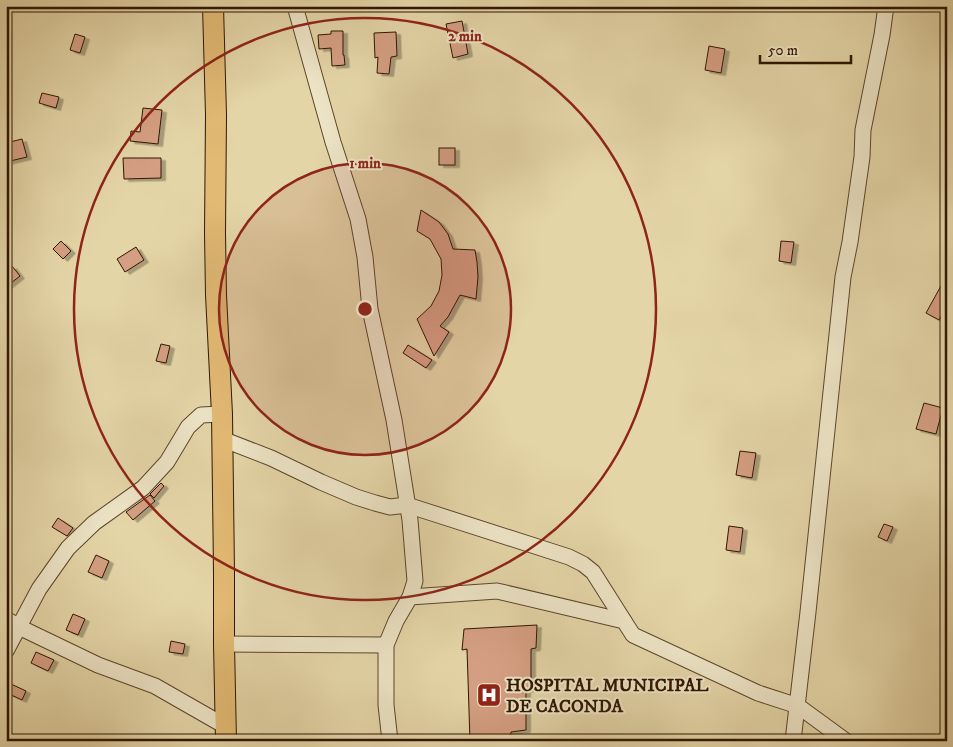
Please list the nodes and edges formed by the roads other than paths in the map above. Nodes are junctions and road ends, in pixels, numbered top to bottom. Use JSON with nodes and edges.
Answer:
{"nodes":[{"id":1,"x":213,"y":6,"type":"edge"},
{"id":2,"x":295,"y":6,"type":"edge"},
{"id":3,"x":886,"y":6,"type":"edge"},
{"id":4,"x":222,"y":414,"type":"junction"},
{"id":5,"x":222,"y":439,"type":"junction"},
{"id":6,"x":407,"y":505,"type":"junction"},
{"id":7,"x":410,"y":597,"type":"junction"},
{"id":8,"x":624,"y":621,"type":"junction"},
{"id":9,"x":13,"y":623,"type":"edge"},
{"id":10,"x":224,"y":644,"type":"junction"},
{"id":11,"x":386,"y":645,"type":"junction"},
{"id":12,"x":6,"y":651,"type":"edge"},
{"id":13,"x":798,"y":706,"type":"junction"},
{"id":14,"x":226,"y":733,"type":"edge"},
{"id":15,"x":390,"y":741,"type":"edge"},
{"id":16,"x":793,"y":741,"type":"edge"},
{"id":17,"x":846,"y":741,"type":"edge"}],
"edges":[{"from":1,"to":4,"type":"main road"},
{"from":2,"to":6,"type":"street"},
{"from":3,"to":13,"type":"street"},
{"from":4,"to":5,"type":"main road"},
{"from":4,"to":9,"type":"street"},
{"from":5,"to":6,"type":"street"},
{"from":5,"to":10,"type":"main road"},
{"from":6,"to":7,"type":"street"},
{"from":6,"to":8,"type":"street"},
{"from":7,"to":8,"type":"street"},
{"from":7,"to":11,"type":"street"},
{"from":8,"to":13,"type":"street"},
{"from":9,"to":12,"type":"street"},
{"from":9,"to":14,"type":"street"},
{"from":10,"to":11,"type":"street"},
{"from":10,"to":14,"type":"main road"},
{"from":11,"to":15,"type":"street"},
{"from":13,"to":16,"type":"street"},
{"from":13,"to":17,"type":"street"}]}
